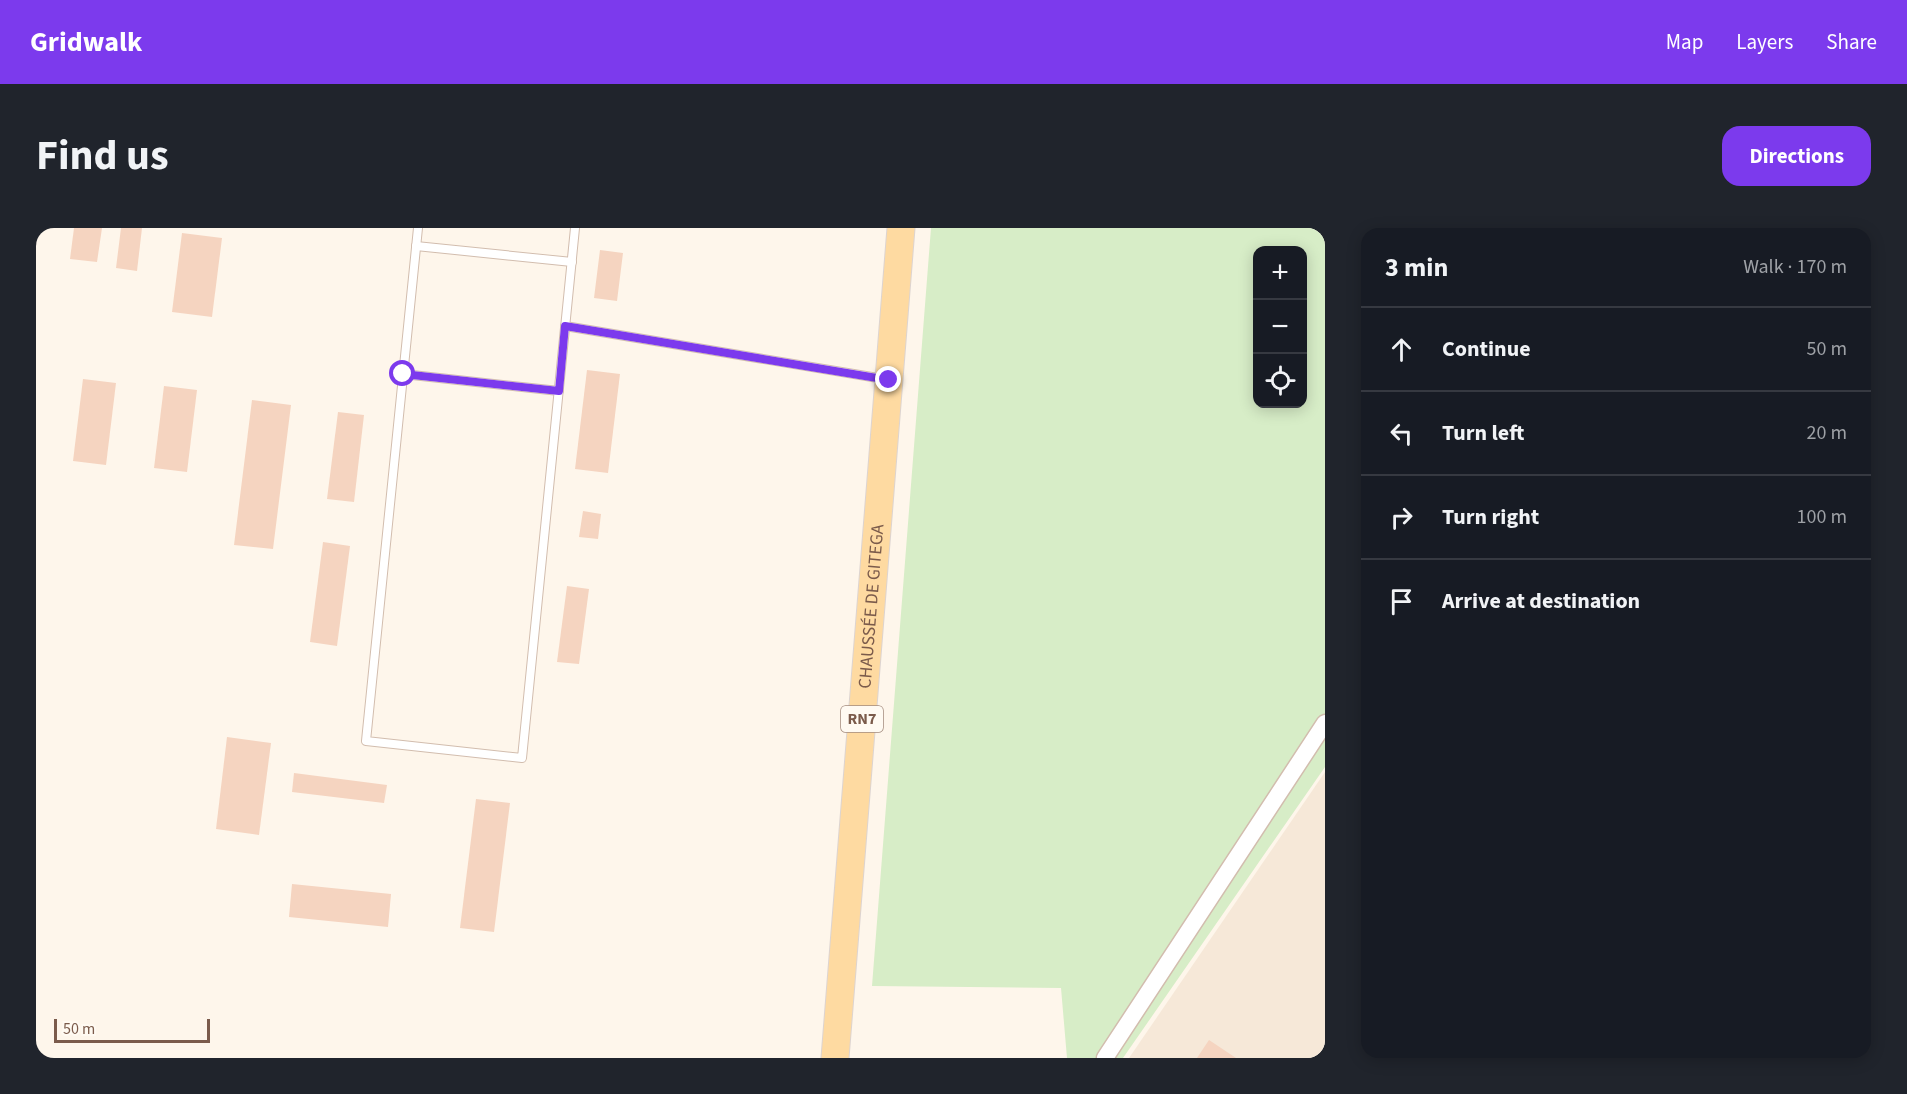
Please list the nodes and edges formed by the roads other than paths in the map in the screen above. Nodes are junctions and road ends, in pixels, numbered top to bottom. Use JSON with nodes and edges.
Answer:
{"nodes":[{"id":1,"x":418,"y":228,"type":"edge"},
{"id":2,"x":575,"y":228,"type":"edge"},
{"id":3,"x":901,"y":228,"type":"edge"},
{"id":4,"x":416,"y":246,"type":"junction"},
{"id":5,"x":572,"y":262,"type":"junction"},
{"id":6,"x":565,"y":326,"type":"junction"},
{"id":7,"x":403,"y":374,"type":"junction"},
{"id":8,"x":889,"y":380,"type":"junction"},
{"id":9,"x":559,"y":391,"type":"junction"},
{"id":10,"x":1325,"y":723,"type":"edge"},
{"id":11,"x":834,"y":1058,"type":"edge"},
{"id":12,"x":1105,"y":1058,"type":"edge"}],
"edges":[{"from":1,"to":4,"type":"lane"},
{"from":2,"to":5,"type":"lane"},
{"from":3,"to":8,"type":"main road","name":"CHAUSSÉE DE GITEGA","number":"RN7"},
{"from":4,"to":5,"type":"lane"},
{"from":4,"to":7,"type":"lane"},
{"from":5,"to":6,"type":"lane"},
{"from":6,"to":8,"type":"lane"},
{"from":6,"to":9,"type":"lane"},
{"from":7,"to":9,"type":"lane"},
{"from":7,"to":9,"type":"lane"},
{"from":8,"to":11,"type":"main road","name":"CHAUSSÉE DE GITEGA","number":"RN7"},
{"from":10,"to":12,"type":"street"}]}
